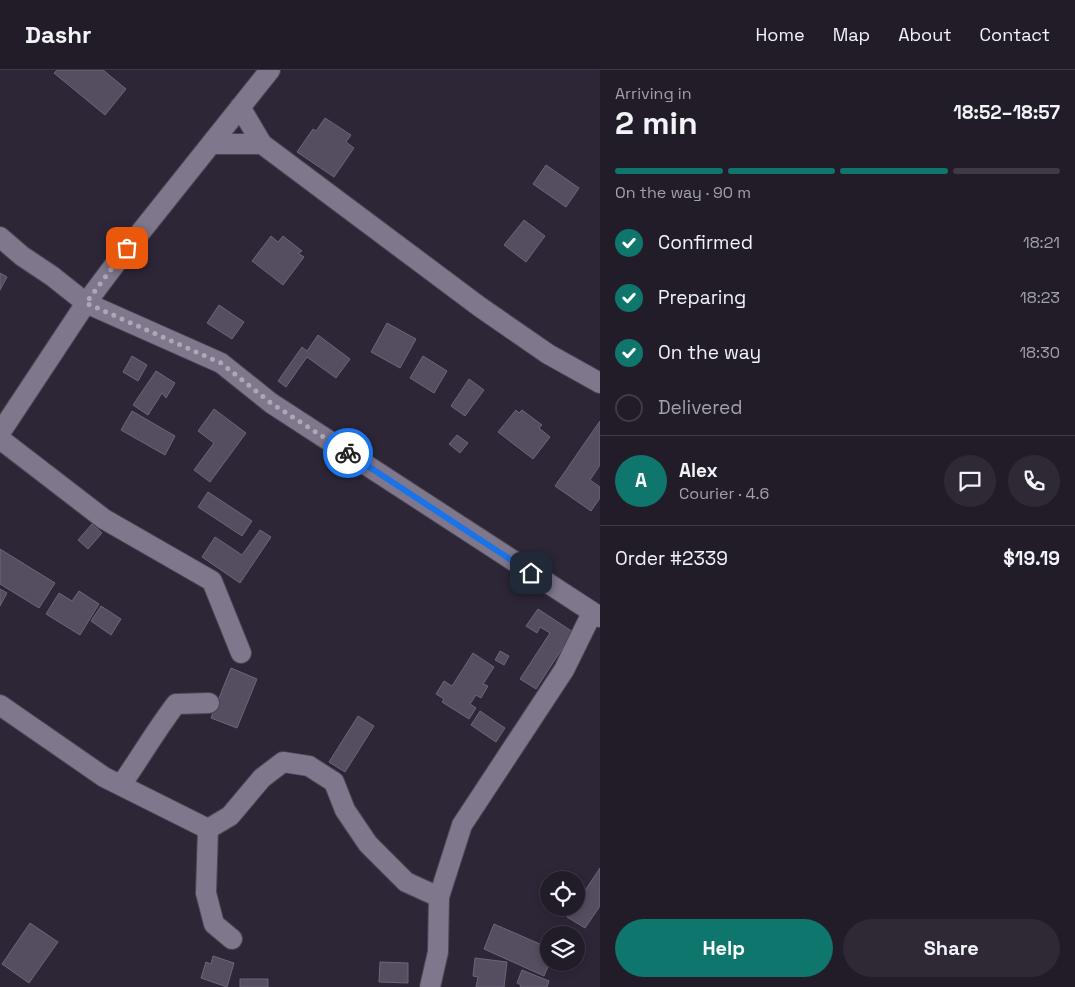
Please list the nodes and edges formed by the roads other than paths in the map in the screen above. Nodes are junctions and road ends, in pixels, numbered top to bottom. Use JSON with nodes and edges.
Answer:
{"nodes":[{"id":1,"x":270,"y":70,"type":"edge"},
{"id":2,"x":240,"y":107,"type":"junction"},
{"id":3,"x":211,"y":144,"type":"junction"},
{"id":4,"x":262,"y":144,"type":"junction"},
{"id":5,"x":0,"y":237,"type":"edge"},
{"id":6,"x":86,"y":303,"type":"junction"},
{"id":7,"x":600,"y":383,"type":"edge"},
{"id":8,"x":0,"y":433,"type":"edge"},
{"id":9,"x":0,"y":439,"type":"edge"},
{"id":10,"x":596,"y":615,"type":"edge"},
{"id":11,"x":241,"y":653,"type":"dead end"},
{"id":12,"x":208,"y":702,"type":"dead end"},
{"id":13,"x":0,"y":705,"type":"edge"},
{"id":14,"x":121,"y":785,"type":"junction"},
{"id":15,"x":208,"y":829,"type":"junction"},
{"id":16,"x":439,"y":897,"type":"junction"},
{"id":17,"x":232,"y":940,"type":"dead end"},
{"id":18,"x":430,"y":987,"type":"edge"}],
"edges":[{"from":1,"to":2,"type":"street"},
{"from":2,"to":3,"type":"street"},
{"from":2,"to":4,"type":"street"},
{"from":3,"to":4,"type":"street"},
{"from":3,"to":6,"type":"street"},
{"from":4,"to":7,"type":"street"},
{"from":5,"to":6,"type":"street"},
{"from":6,"to":8,"type":"street"},
{"from":6,"to":10,"type":"street"},
{"from":9,"to":11,"type":"street"},
{"from":10,"to":16,"type":"street"},
{"from":12,"to":14,"type":"street"},
{"from":13,"to":14,"type":"street"},
{"from":14,"to":15,"type":"street"},
{"from":15,"to":16,"type":"street"},
{"from":15,"to":17,"type":"street"},
{"from":16,"to":18,"type":"street"}]}
